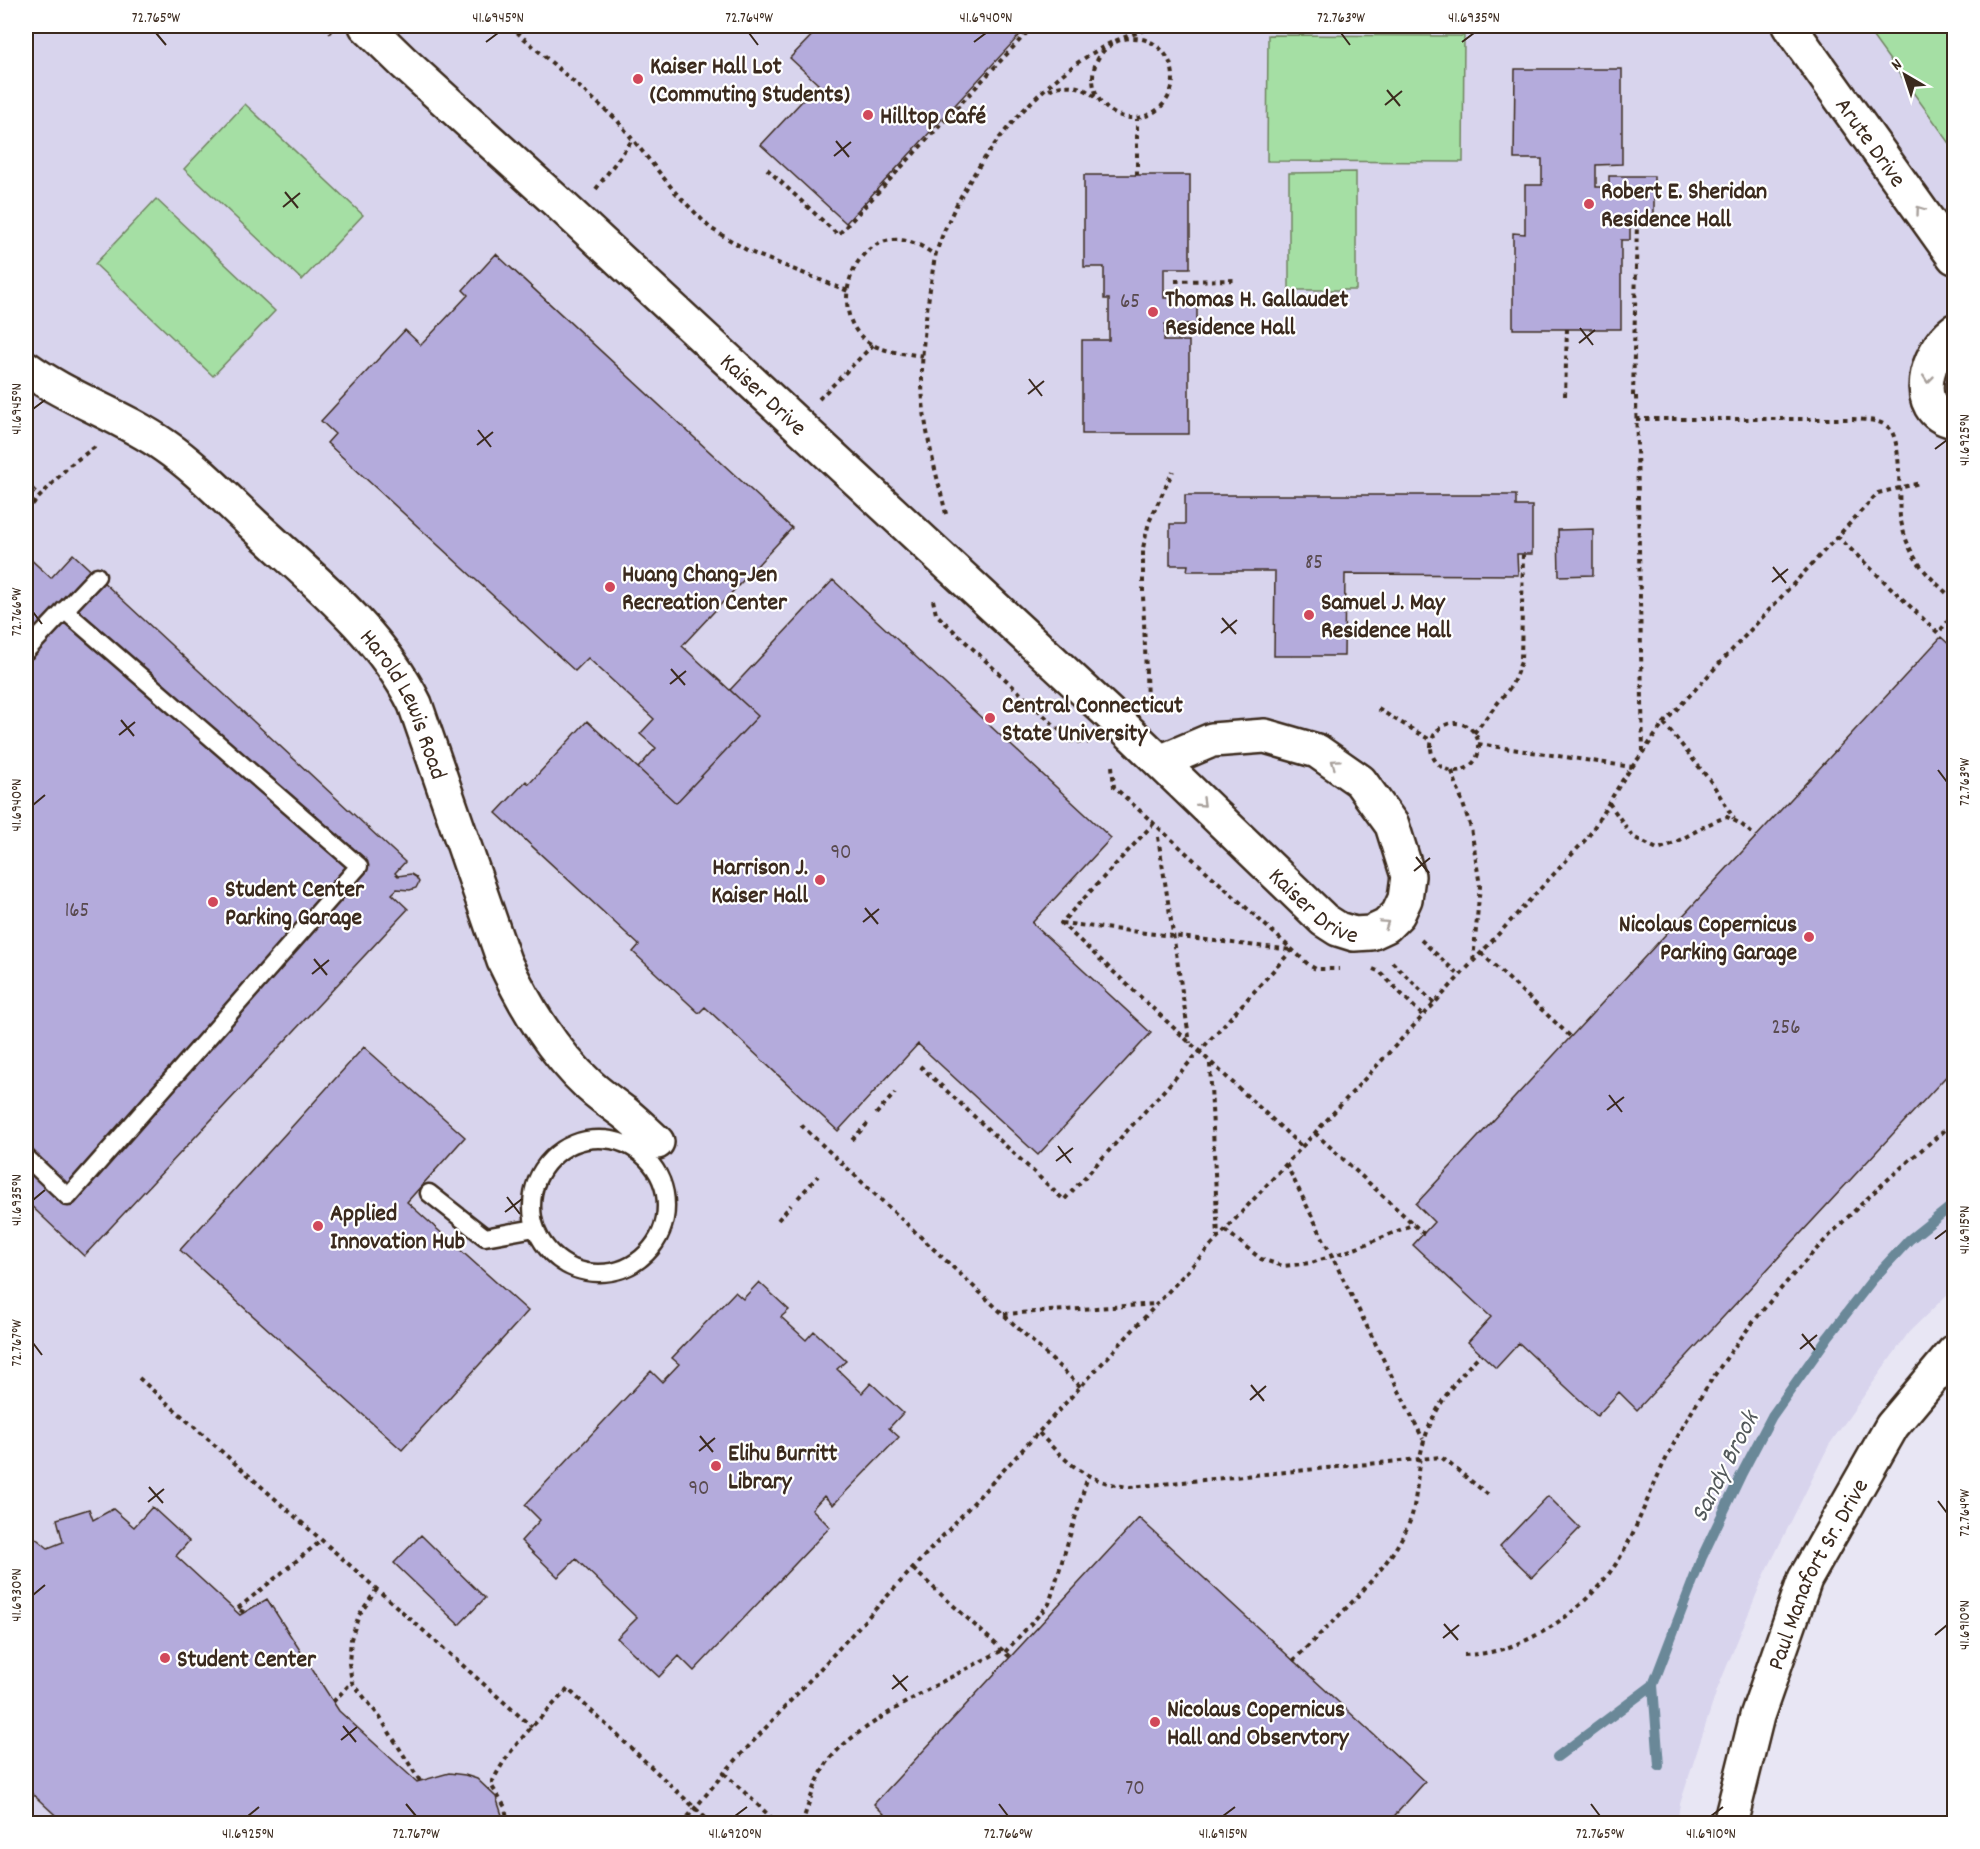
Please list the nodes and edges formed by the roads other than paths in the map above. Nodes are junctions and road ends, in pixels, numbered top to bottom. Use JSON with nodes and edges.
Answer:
{"nodes":[{"id":1,"x":366,"y":26,"type":"edge"},
{"id":2,"x":1789,"y":26,"type":"edge"},
{"id":3,"x":1954,"y":257,"type":"edge"},
{"id":4,"x":1954,"y":331,"type":"edge"},
{"id":5,"x":26,"y":368,"type":"edge"},
{"id":6,"x":1954,"y":421,"type":"edge"},
{"id":7,"x":97,"y":576,"type":"dead end"},
{"id":8,"x":64,"y":610,"type":"junction"},
{"id":9,"x":26,"y":651,"type":"edge"},
{"id":10,"x":1160,"y":762,"type":"junction"},
{"id":11,"x":651,"y":1149,"type":"junction"},
{"id":12,"x":26,"y":1157,"type":"edge"},
{"id":13,"x":429,"y":1193,"type":"dead end"},
{"id":14,"x":535,"y":1228,"type":"junction"},
{"id":15,"x":1954,"y":1352,"type":"edge"},
{"id":16,"x":1730,"y":1824,"type":"edge"}],
"edges":[{"from":1,"to":10,"type":"street","name":"Kaiser Drive"},
{"from":3,"to":2,"type":"street","name":"Arute Drive","one_way":true},
{"from":4,"to":6,"type":"street","one_way":true},
{"from":5,"to":11,"type":"street","name":"Harold Lewis Road"},
{"from":7,"to":8,"type":"lane"},
{"from":8,"to":9,"type":"lane"},
{"from":8,"to":12,"type":"lane"},
{"from":10,"to":10,"type":"street","name":"Kaiser Drive","one_way":true},
{"from":11,"to":14,"type":"lane"},
{"from":11,"to":14,"type":"lane"},
{"from":13,"to":14,"type":"lane"},
{"from":15,"to":16,"type":"street","name":"Paul Manafort Sr. Drive"}]}
